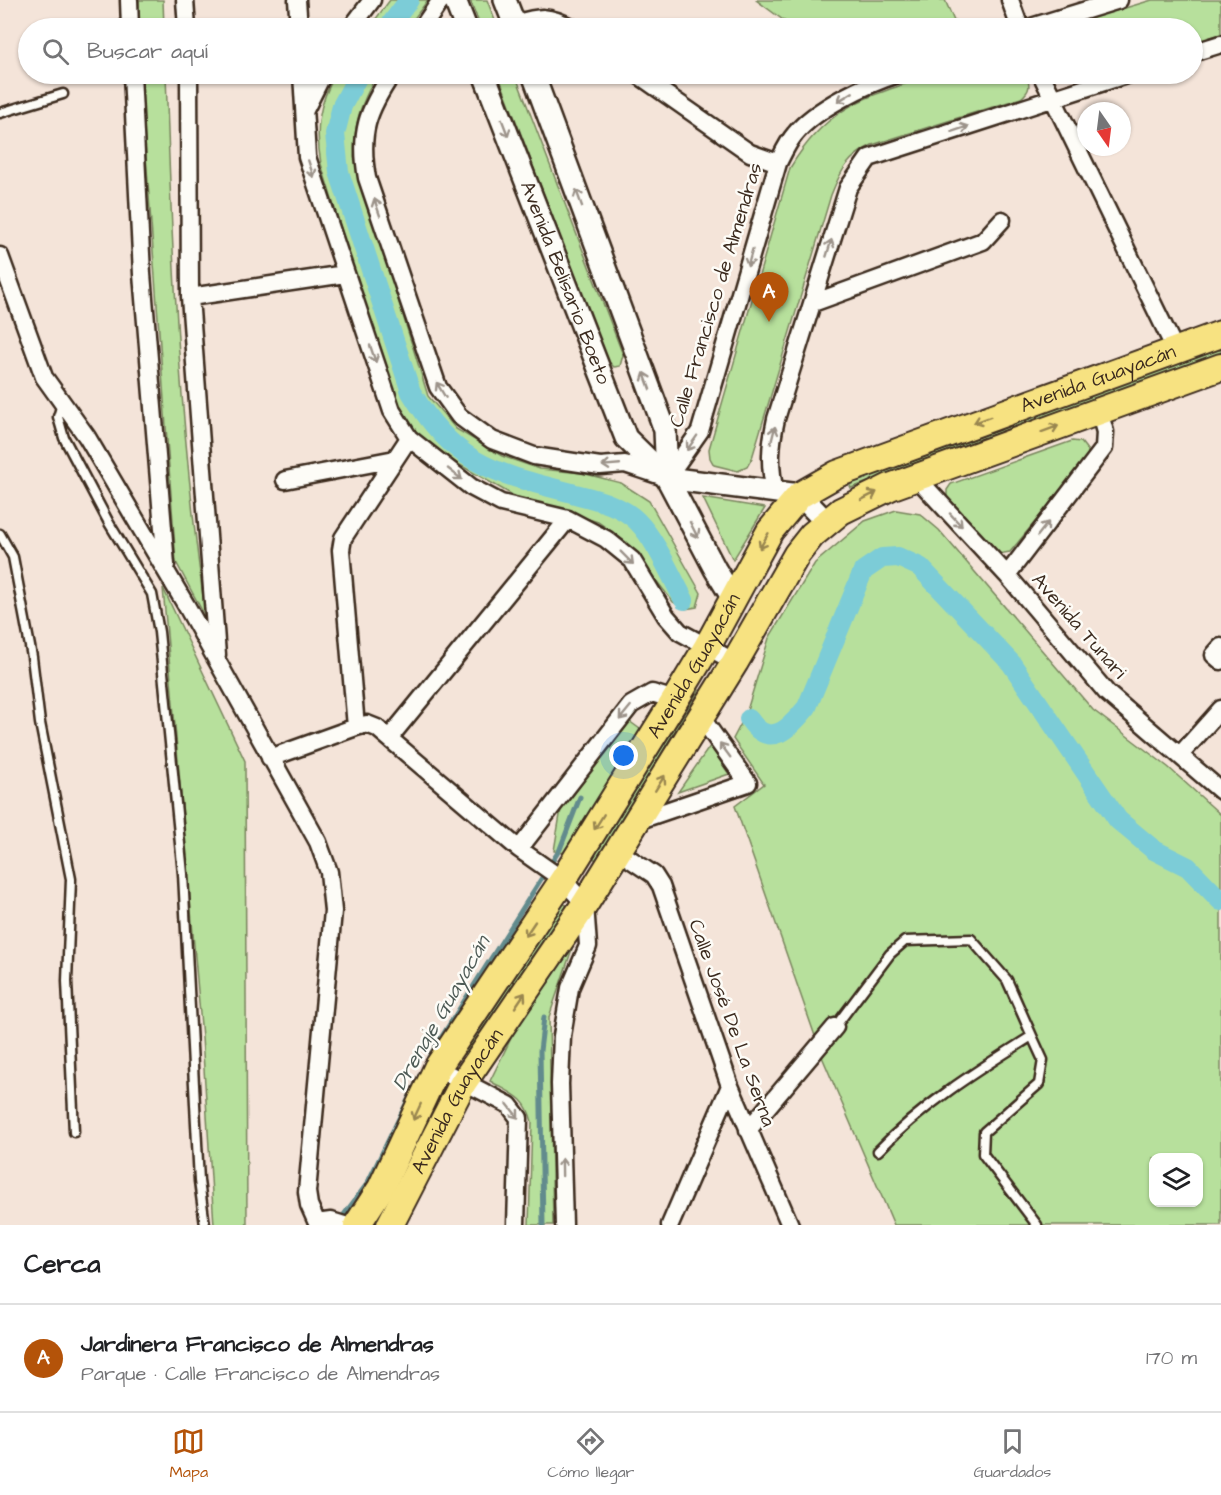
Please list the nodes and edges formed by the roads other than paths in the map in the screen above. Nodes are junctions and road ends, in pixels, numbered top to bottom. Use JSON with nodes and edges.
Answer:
{"nodes":[{"id":1,"x":129,"y":0,"type":"edge"},
{"id":2,"x":185,"y":0,"type":"edge"},
{"id":3,"x":297,"y":0,"type":"edge"},
{"id":4,"x":372,"y":0,"type":"edge"},
{"id":5,"x":441,"y":0,"type":"edge"},
{"id":6,"x":455,"y":0,"type":"edge"},
{"id":7,"x":505,"y":0,"type":"edge"},
{"id":8,"x":1010,"y":0,"type":"edge"},
{"id":9,"x":1119,"y":0,"type":"edge"},
{"id":10,"x":130,"y":18,"type":"edge"},
{"id":11,"x":186,"y":18,"type":"edge"},
{"id":12,"x":298,"y":18,"type":"edge"},
{"id":13,"x":358,"y":18,"type":"edge"},
{"id":14,"x":429,"y":18,"type":"edge"},
{"id":15,"x":462,"y":18,"type":"edge"},
{"id":16,"x":513,"y":18,"type":"edge"},
{"id":17,"x":536,"y":18,"type":"edge"},
{"id":18,"x":552,"y":18,"type":"edge"},
{"id":19,"x":1016,"y":18,"type":"edge"},
{"id":20,"x":1060,"y":18,"type":"edge"},
{"id":21,"x":1221,"y":44,"type":"edge"},
{"id":22,"x":1203,"y":50,"type":"edge"},
{"id":23,"x":132,"y":84,"type":"edge"},
{"id":24,"x":189,"y":84,"type":"edge"},
{"id":25,"x":303,"y":84,"type":"edge"},
{"id":26,"x":318,"y":84,"type":"edge"},
{"id":27,"x":386,"y":84,"type":"edge"},
{"id":28,"x":488,"y":84,"type":"edge"},
{"id":29,"x":537,"y":84,"type":"edge"},
{"id":30,"x":651,"y":84,"type":"edge"},
{"id":31,"x":874,"y":84,"type":"edge"},
{"id":32,"x":1046,"y":84,"type":"edge"},
{"id":33,"x":1097,"y":84,"type":"edge"},
{"id":34,"x":63,"y":94,"type":"dead end"},
{"id":35,"x":1053,"y":98,"type":"junction"},
{"id":36,"x":304,"y":112,"type":"junction"},
{"id":37,"x":0,"y":113,"type":"edge"},
{"id":38,"x":778,"y":163,"type":"junction"},
{"id":39,"x":1002,"y":220,"type":"dead end"},
{"id":40,"x":0,"y":256,"type":"edge"},
{"id":41,"x":345,"y":274,"type":"junction"},
{"id":42,"x":190,"y":297,"type":"junction"},
{"id":43,"x":813,"y":303,"type":"junction"},
{"id":44,"x":1221,"y":334,"type":"edge"},
{"id":45,"x":1175,"y":349,"type":"junction"},
{"id":46,"x":1221,"y":367,"type":"edge"},
{"id":47,"x":62,"y":404,"type":"junction"},
{"id":48,"x":1100,"y":411,"type":"junction"},
{"id":49,"x":409,"y":438,"type":"junction"},
{"id":50,"x":395,"y":459,"type":"junction"},
{"id":51,"x":916,"y":477,"type":"junction"},
{"id":52,"x":667,"y":478,"type":"junction"},
{"id":53,"x":285,"y":480,"type":"dead end"},
{"id":54,"x":788,"y":494,"type":"junction"},
{"id":55,"x":568,"y":519,"type":"junction"},
{"id":56,"x":826,"y":524,"type":"junction"},
{"id":57,"x":0,"y":534,"type":"edge"},
{"id":58,"x":167,"y":572,"type":"junction"},
{"id":59,"x":1007,"y":575,"type":"junction"},
{"id":60,"x":732,"y":597,"type":"junction"},
{"id":61,"x":707,"y":647,"type":"junction"},
{"id":62,"x":1221,"y":647,"type":"edge"},
{"id":63,"x":1221,"y":661,"type":"edge"},
{"id":64,"x":218,"y":662,"type":"junction"},
{"id":65,"x":735,"y":662,"type":"junction"},
{"id":66,"x":675,"y":700,"type":"junction"},
{"id":67,"x":1221,"y":709,"type":"edge"},
{"id":68,"x":701,"y":717,"type":"junction"},
{"id":69,"x":356,"y":727,"type":"junction"},
{"id":70,"x":390,"y":737,"type":"junction"},
{"id":71,"x":1180,"y":755,"type":"junction"},
{"id":72,"x":270,"y":758,"type":"junction"},
{"id":73,"x":1221,"y":791,"type":"edge"},
{"id":74,"x":637,"y":821,"type":"junction"},
{"id":75,"x":519,"y":849,"type":"junction"},
{"id":76,"x":618,"y":851,"type":"junction"},
{"id":77,"x":563,"y":880,"type":"junction"},
{"id":78,"x":585,"y":904,"type":"junction"},
{"id":79,"x":836,"y":1027,"type":"joint"},
{"id":80,"x":1032,"y":1036,"type":"junction"},
{"id":81,"x":437,"y":1068,"type":"junction"},
{"id":82,"x":464,"y":1083,"type":"junction"},
{"id":83,"x":730,"y":1086,"type":"junction"},
{"id":84,"x":748,"y":1130,"type":"junction"},
{"id":85,"x":74,"y":1132,"type":"dead end"},
{"id":86,"x":878,"y":1151,"type":"dead end"},
{"id":87,"x":317,"y":1224,"type":"edge"},
{"id":88,"x":205,"y":1225,"type":"edge"},
{"id":89,"x":345,"y":1225,"type":"edge"},
{"id":90,"x":357,"y":1225,"type":"edge"},
{"id":91,"x":390,"y":1225,"type":"edge"},
{"id":92,"x":516,"y":1225,"type":"edge"},
{"id":93,"x":564,"y":1225,"type":"edge"},
{"id":94,"x":670,"y":1225,"type":"edge"},
{"id":95,"x":790,"y":1225,"type":"edge"},
{"id":96,"x":1037,"y":1225,"type":"edge"}],
"edges":[{"from":1,"to":10,"type":"street"},
{"from":2,"to":11,"type":"street"},
{"from":3,"to":12,"type":"street"},
{"from":4,"to":13,"type":"street"},
{"from":5,"to":14,"type":"street"},
{"from":6,"to":15,"type":"street"},
{"from":7,"to":16,"type":"street"},
{"from":8,"to":19,"type":"street"},
{"from":9,"to":20,"type":"street"},
{"from":17,"to":18,"type":"street"},
{"from":21,"to":22,"type":"street"},
{"from":23,"to":58,"type":"street"},
{"from":24,"to":42,"type":"street"},
{"from":25,"to":36,"type":"street"},
{"from":26,"to":36,"type":"street"},
{"from":52,"to":27,"type":"street","one_way":true},
{"from":28,"to":52,"type":"street","name":"Avenida Belisario Boeto","one_way":true},
{"from":52,"to":29,"type":"street","name":"Avenida Belisario Boeto","one_way":true},
{"from":30,"to":38,"type":"street"},
{"from":31,"to":38,"type":"street","name":"Calle Francisco de Almendras","one_way":true},
{"from":32,"to":35,"type":"street"},
{"from":33,"to":35,"type":"street"},
{"from":34,"to":37,"type":"lane"},
{"from":43,"to":35,"type":"street","one_way":true},
{"from":35,"to":45,"type":"street"},
{"from":36,"to":41,"type":"street","one_way":true},
{"from":38,"to":52,"type":"street","name":"Calle Francisco de Almendras","one_way":true},
{"from":39,"to":43,"type":"street"},
{"from":40,"to":47,"type":"street"},
{"from":41,"to":42,"type":"street"},
{"from":41,"to":49,"type":"street","one_way":true},
{"from":42,"to":64,"type":"street"},
{"from":54,"to":43,"type":"street","one_way":true},
{"from":44,"to":45,"type":"main road","name":"Avenida Guayacán"},
{"from":45,"to":54,"type":"main road","name":"Avenida Guayacán","one_way":true},
{"from":46,"to":48,"type":"main road","name":"Avenida Guayacán"},
{"from":47,"to":58,"type":"street"},
{"from":47,"to":88,"type":"lane"},
{"from":51,"to":48,"type":"main road","name":"Avenida Guayacán","one_way":true},
{"from":59,"to":48,"type":"street","one_way":true},
{"from":49,"to":50,"type":"street"},
{"from":49,"to":55,"type":"street","one_way":true},
{"from":50,"to":53,"type":"street"},
{"from":50,"to":69,"type":"street"},
{"from":56,"to":51,"type":"main road","name":"Avenida Guayacán","one_way":true},
{"from":51,"to":59,"type":"street","name":"Avenida Tunari","one_way":true},
{"from":52,"to":54,"type":"street"},
{"from":52,"to":60,"type":"street","name":"Avenida Belisario Boeto","one_way":true},
{"from":54,"to":56,"type":"street"},
{"from":54,"to":60,"type":"main road","name":"Avenida Guayacán","one_way":true},
{"from":55,"to":61,"type":"street","one_way":true},
{"from":55,"to":70,"type":"street"},
{"from":56,"to":65,"type":"main road","name":"Avenida Guayacán"},
{"from":57,"to":85,"type":"lane"},
{"from":58,"to":64,"type":"street"},
{"from":59,"to":71,"type":"street","name":"Avenida Tunari"},
{"from":60,"to":61,"type":"main road","name":"Avenida Guayacán"},
{"from":61,"to":65,"type":"street"},
{"from":61,"to":66,"type":"main road","name":"Avenida Guayacán"},
{"from":62,"to":63,"type":"street"},
{"from":64,"to":72,"type":"street"},
{"from":65,"to":68,"type":"main road","name":"Avenida Guayacán"},
{"from":66,"to":75,"type":"street","one_way":true},
{"from":66,"to":77,"type":"main road","name":"Avenida Guayacán","one_way":true},
{"from":67,"to":71,"type":"street"},
{"from":74,"to":68,"type":"main road","name":"Avenida Guayacán","one_way":true},
{"from":74,"to":68,"type":"street","one_way":true},
{"from":69,"to":70,"type":"street"},
{"from":69,"to":72,"type":"street"},
{"from":70,"to":75,"type":"street"},
{"from":71,"to":73,"type":"street","name":"Avenida Tunari"},
{"from":72,"to":87,"type":"street"},
{"from":74,"to":76,"type":"main road","name":"Avenida Guayacán"},
{"from":75,"to":77,"type":"street"},
{"from":76,"to":78,"type":"main road","name":"Avenida Guayacán"},
{"from":76,"to":83,"type":"street","name":"Calle José De La Serna"},
{"from":77,"to":78,"type":"street"},
{"from":77,"to":81,"type":"main road","name":"Avenida Guayacán","one_way":true},
{"from":82,"to":78,"type":"main road","name":"Avenida Guayacán","one_way":true},
{"from":93,"to":78,"type":"street","one_way":true},
{"from":79,"to":80,"type":"lane"},
{"from":79,"to":84,"type":"street"},
{"from":80,"to":86,"type":"lane"},
{"from":80,"to":96,"type":"lane"},
{"from":81,"to":82,"type":"street"},
{"from":81,"to":90,"type":"main road","name":"Avenida Guayacán","one_way":true},
{"from":82,"to":91,"type":"main road","name":"Avenida Guayacán"},
{"from":82,"to":92,"type":"street","one_way":true},
{"from":83,"to":84,"type":"street","name":"Calle José De La Serna"},
{"from":83,"to":94,"type":"street"},
{"from":84,"to":95,"type":"street","name":"Calle José De La Serna"},
{"from":87,"to":89,"type":"street"}]}
